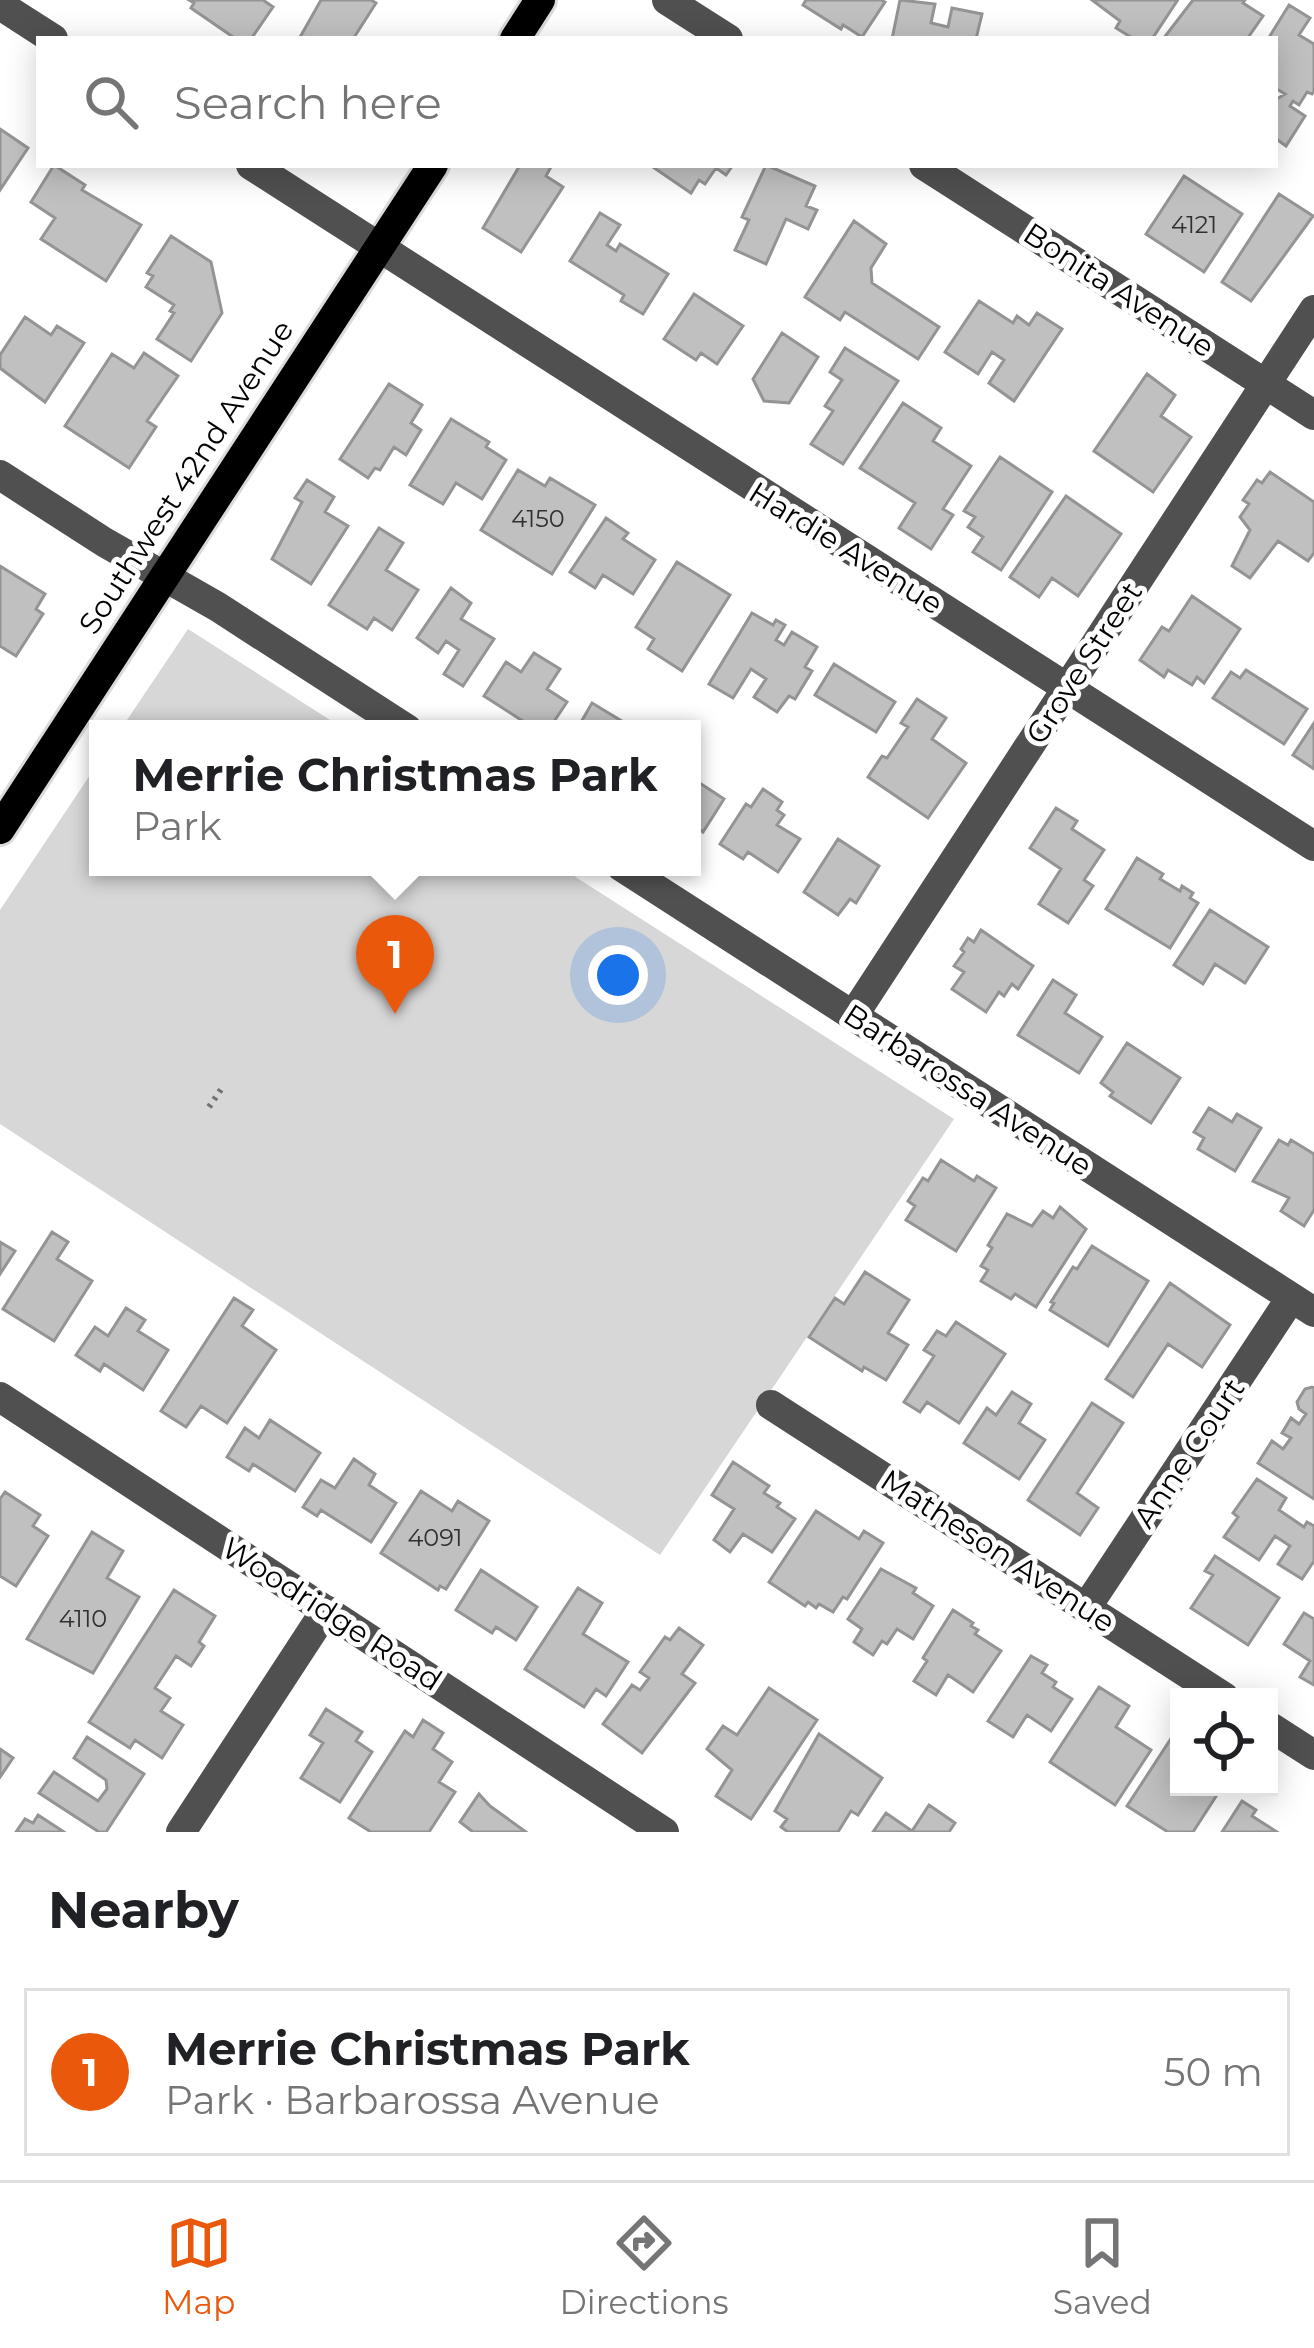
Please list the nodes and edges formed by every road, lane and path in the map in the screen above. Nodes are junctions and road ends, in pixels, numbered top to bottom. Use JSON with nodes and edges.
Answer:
{"nodes":[{"id":1,"x":540,"y":0,"type":"edge"},
{"id":2,"x":667,"y":0,"type":"edge"},
{"id":3,"x":0,"y":5,"type":"edge"},
{"id":4,"x":48,"y":36,"type":"edge"},
{"id":5,"x":517,"y":36,"type":"edge"},
{"id":6,"x":723,"y":36,"type":"edge"},
{"id":7,"x":256,"y":168,"type":"edge"},
{"id":8,"x":431,"y":168,"type":"edge"},
{"id":9,"x":929,"y":168,"type":"edge"},
{"id":10,"x":380,"y":248,"type":"junction"},
{"id":11,"x":1314,"y":310,"type":"edge"},
{"id":12,"x":1266,"y":385,"type":"junction"},
{"id":13,"x":1314,"y":416,"type":"edge"},
{"id":14,"x":0,"y":475,"type":"edge"},
{"id":15,"x":165,"y":577,"type":"junction"},
{"id":16,"x":1066,"y":688,"type":"junction"},
{"id":17,"x":393,"y":720,"type":"edge"},
{"id":18,"x":0,"y":829,"type":"edge"},
{"id":19,"x":1314,"y":846,"type":"edge"},
{"id":20,"x":636,"y":876,"type":"edge"},
{"id":21,"x":854,"y":1016,"type":"junction"},
{"id":22,"x":222,"y":1088,"type":"dead end"},
{"id":23,"x":208,"y":1107,"type":"dead end"},
{"id":24,"x":1303,"y":1305,"type":"edge"},
{"id":25,"x":0,"y":1397,"type":"edge"},
{"id":26,"x":771,"y":1405,"type":"dead end"},
{"id":27,"x":1086,"y":1608,"type":"junction"},
{"id":28,"x":326,"y":1610,"type":"junction"},
{"id":29,"x":1210,"y":1688,"type":"edge"},
{"id":30,"x":1278,"y":1732,"type":"edge"},
{"id":31,"x":1314,"y":1755,"type":"edge"},
{"id":32,"x":182,"y":1832,"type":"edge"},
{"id":33,"x":664,"y":1832,"type":"edge"}],
"edges":[{"from":1,"to":5,"type":"main road"},
{"from":2,"to":6,"type":"street"},
{"from":3,"to":4,"type":"street"},
{"from":7,"to":10,"type":"street","name":"Hardie Avenue"},
{"from":8,"to":10,"type":"main road","name":"Southwest 42nd Avenue"},
{"from":9,"to":12,"type":"street","name":"Bonita Avenue"},
{"from":10,"to":15,"type":"main road","name":"Southwest 42nd Avenue"},
{"from":10,"to":16,"type":"street","name":"Hardie Avenue"},
{"from":11,"to":12,"type":"street","name":"Grove Street"},
{"from":12,"to":13,"type":"street","name":"Bonita Avenue"},
{"from":12,"to":16,"type":"street","name":"Grove Street"},
{"from":14,"to":15,"type":"street"},
{"from":15,"to":17,"type":"street"},
{"from":15,"to":18,"type":"main road","name":"Southwest 42nd Avenue"},
{"from":16,"to":19,"type":"street","name":"Hardie Avenue"},
{"from":16,"to":21,"type":"street","name":"Grove Street"},
{"from":20,"to":21,"type":"street","name":"Barbarossa Avenue"},
{"from":21,"to":24,"type":"street","name":"Barbarossa Avenue"},
{"from":22,"to":23,"type":"path"},
{"from":24,"to":27,"type":"street","name":"Anne Court"},
{"from":25,"to":28,"type":"street","name":"Woodridge Road"},
{"from":26,"to":27,"type":"street","name":"Matheson Avenue"},
{"from":27,"to":29,"type":"street","name":"Matheson Avenue"},
{"from":28,"to":32,"type":"street"},
{"from":28,"to":33,"type":"street","name":"Woodridge Road"},
{"from":30,"to":31,"type":"street"}]}
